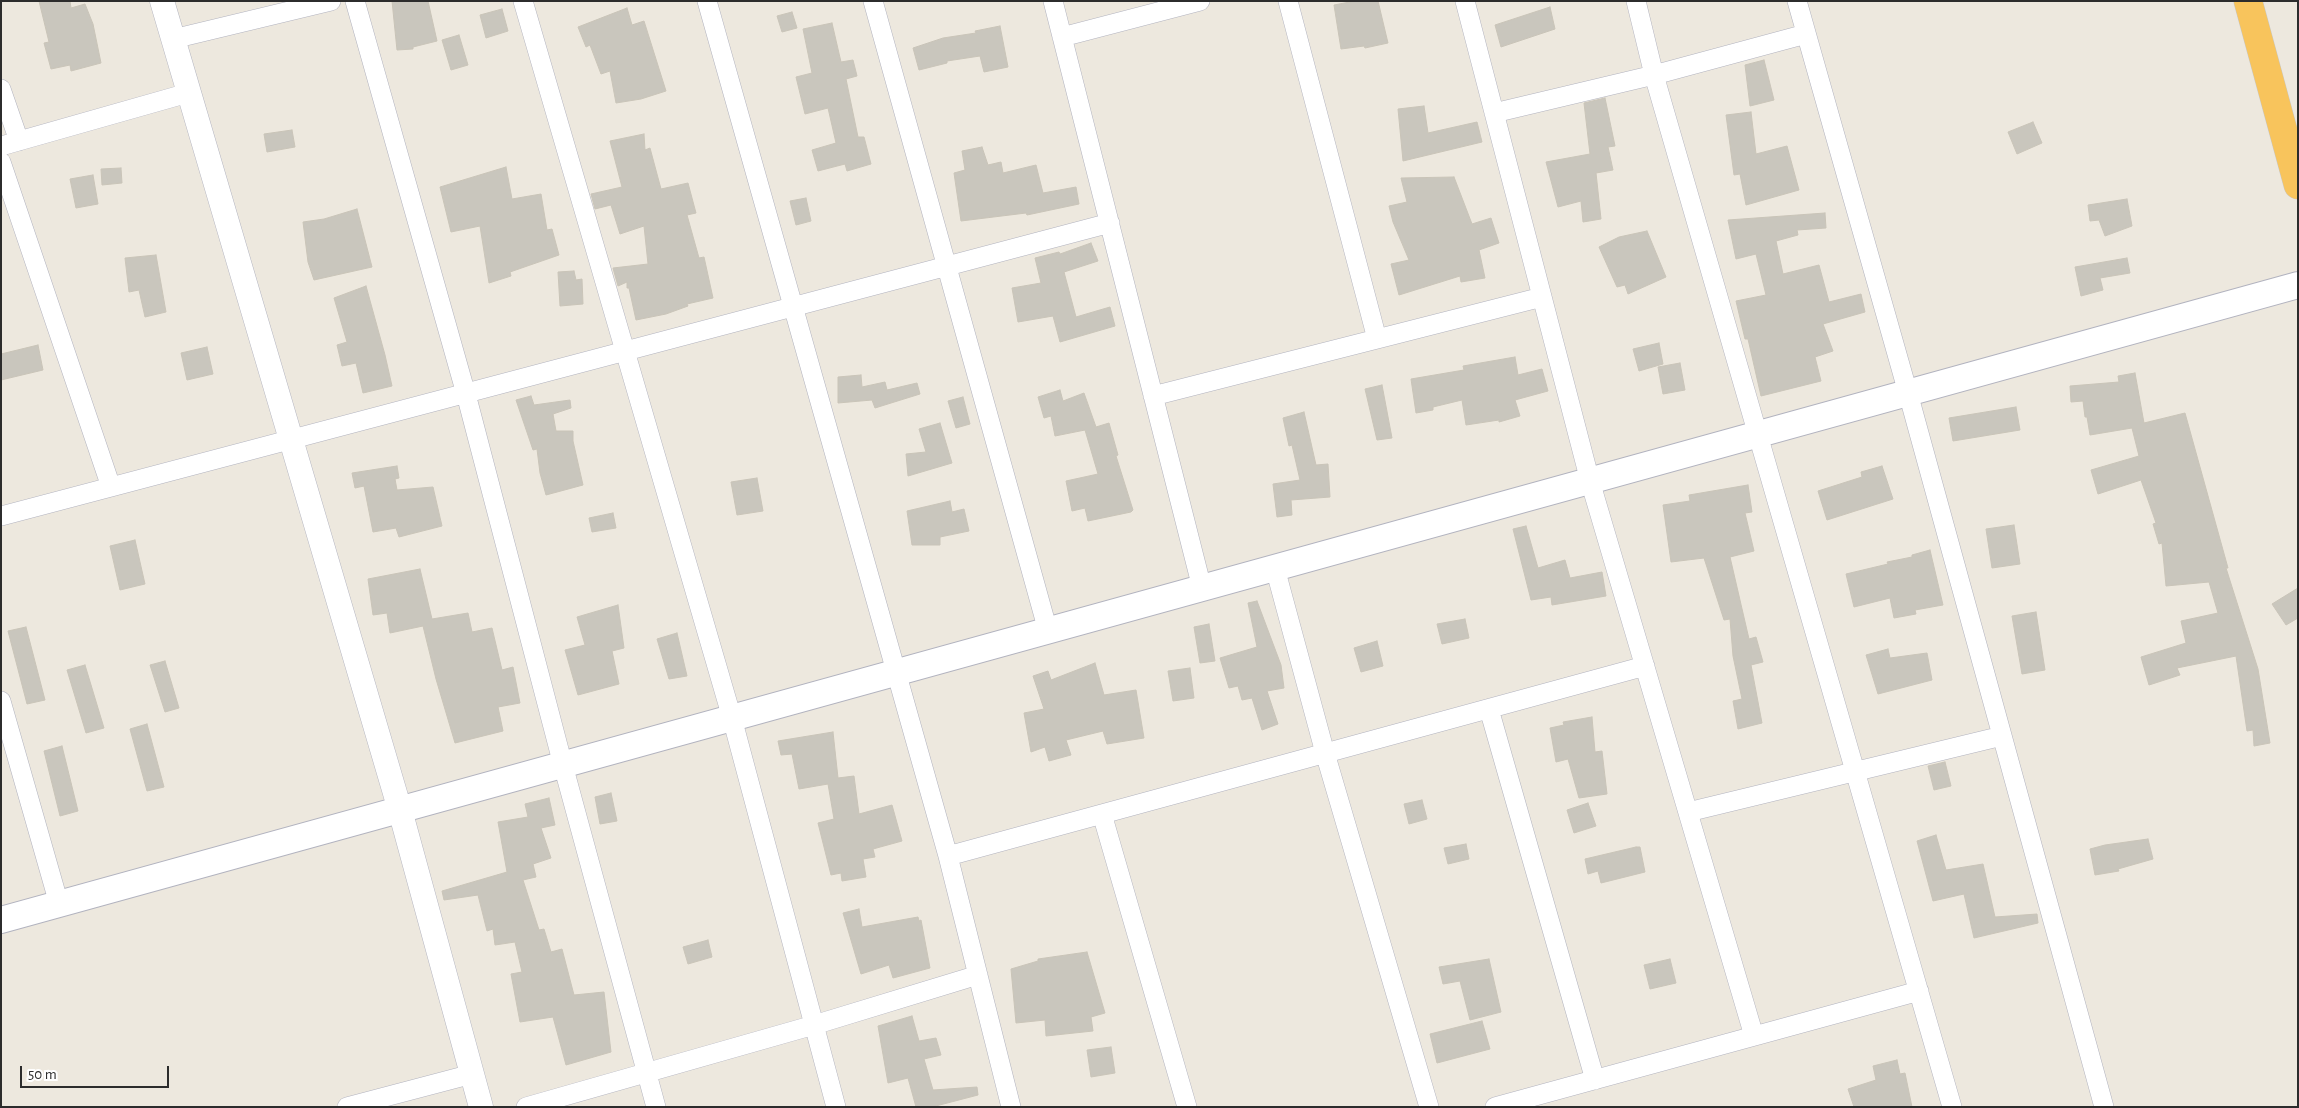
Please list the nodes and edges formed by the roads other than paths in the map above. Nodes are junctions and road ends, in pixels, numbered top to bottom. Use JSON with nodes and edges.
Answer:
{"nodes":[{"id":1,"x":162,"y":1,"type":"edge"},
{"id":2,"x":331,"y":1,"type":"edge"},
{"id":3,"x":355,"y":1,"type":"edge"},
{"id":4,"x":523,"y":1,"type":"edge"},
{"id":5,"x":707,"y":1,"type":"edge"},
{"id":6,"x":873,"y":1,"type":"edge"},
{"id":7,"x":1054,"y":1,"type":"edge"},
{"id":8,"x":1200,"y":1,"type":"edge"},
{"id":9,"x":1288,"y":1,"type":"edge"},
{"id":10,"x":1465,"y":1,"type":"edge"},
{"id":11,"x":1636,"y":1,"type":"edge"},
{"id":12,"x":1797,"y":1,"type":"edge"},
{"id":13,"x":2248,"y":1,"type":"edge"},
{"id":14,"x":1806,"y":34,"type":"junction"},
{"id":15,"x":1062,"y":37,"type":"junction"},
{"id":16,"x":173,"y":39,"type":"junction"},
{"id":17,"x":1654,"y":75,"type":"junction"},
{"id":18,"x":1,"y":89,"type":"edge"},
{"id":19,"x":188,"y":93,"type":"junction"},
{"id":20,"x":1494,"y":112,"type":"junction"},
{"id":21,"x":10,"y":144,"type":"edge"},
{"id":22,"x":1,"y":162,"type":"edge"},
{"id":23,"x":2296,"y":168,"type":"edge"},
{"id":24,"x":1110,"y":223,"type":"junction"},
{"id":25,"x":946,"y":266,"type":"junction"},
{"id":26,"x":2298,"y":285,"type":"edge"},
{"id":27,"x":1542,"y":297,"type":"junction"},
{"id":28,"x":792,"y":307,"type":"junction"},
{"id":29,"x":1377,"y":339,"type":"junction"},
{"id":30,"x":626,"y":351,"type":"junction"},
{"id":31,"x":1908,"y":393,"type":"junction"},
{"id":32,"x":466,"y":394,"type":"junction"},
{"id":33,"x":1153,"y":396,"type":"junction"},
{"id":34,"x":1759,"y":434,"type":"junction"},
{"id":35,"x":290,"y":440,"type":"junction"},
{"id":36,"x":1590,"y":481,"type":"junction"},
{"id":37,"x":111,"y":487,"type":"junction"},
{"id":38,"x":1,"y":516,"type":"edge"},
{"id":39,"x":1275,"y":568,"type":"junction"},
{"id":40,"x":1202,"y":588,"type":"junction"},
{"id":41,"x":1048,"y":631,"type":"junction"},
{"id":42,"x":1645,"y":666,"type":"junction"},
{"id":43,"x":895,"y":673,"type":"junction"},
{"id":44,"x":1,"y":701,"type":"edge"},
{"id":45,"x":1489,"y":709,"type":"junction"},
{"id":46,"x":732,"y":718,"type":"junction"},
{"id":47,"x":5,"y":728,"type":"edge"},
{"id":48,"x":2002,"y":736,"type":"junction"},
{"id":49,"x":1325,"y":754,"type":"junction"},
{"id":50,"x":563,"y":765,"type":"junction"},
{"id":51,"x":1856,"y":771,"type":"junction"},
{"id":52,"x":400,"y":810,"type":"junction"},
{"id":53,"x":1688,"y":812,"type":"junction"},
{"id":54,"x":1102,"y":814,"type":"junction"},
{"id":55,"x":948,"y":856,"type":"junction"},
{"id":56,"x":59,"y":904,"type":"junction"},
{"id":57,"x":1,"y":920,"type":"edge"},
{"id":58,"x":978,"y":975,"type":"junction"},
{"id":59,"x":1919,"y":991,"type":"junction"},
{"id":60,"x":814,"y":1025,"type":"junction"},
{"id":61,"x":1754,"y":1036,"type":"junction"},
{"id":62,"x":648,"y":1072,"type":"junction"},
{"id":63,"x":472,"y":1074,"type":"junction"},
{"id":64,"x":1594,"y":1080,"type":"junction"},
{"id":65,"x":347,"y":1107,"type":"edge"},
{"id":66,"x":481,"y":1107,"type":"edge"},
{"id":67,"x":526,"y":1107,"type":"edge"},
{"id":68,"x":656,"y":1107,"type":"edge"},
{"id":69,"x":836,"y":1107,"type":"edge"},
{"id":70,"x":1011,"y":1107,"type":"edge"},
{"id":71,"x":1187,"y":1107,"type":"edge"},
{"id":72,"x":1429,"y":1107,"type":"edge"},
{"id":73,"x":1494,"y":1107,"type":"edge"},
{"id":74,"x":1952,"y":1107,"type":"edge"},
{"id":75,"x":2104,"y":1107,"type":"edge"}],
"edges":[{"from":1,"to":16,"type":"street"},
{"from":2,"to":16,"type":"street"},
{"from":3,"to":32,"type":"street"},
{"from":4,"to":30,"type":"street"},
{"from":5,"to":28,"type":"street"},
{"from":6,"to":25,"type":"street"},
{"from":7,"to":15,"type":"street"},
{"from":8,"to":15,"type":"street"},
{"from":9,"to":29,"type":"street"},
{"from":10,"to":20,"type":"street"},
{"from":11,"to":17,"type":"street"},
{"from":12,"to":14,"type":"street"},
{"from":13,"to":23,"type":"highway"},
{"from":14,"to":17,"type":"street"},
{"from":14,"to":31,"type":"street"},
{"from":15,"to":24,"type":"street"},
{"from":16,"to":19,"type":"street"},
{"from":17,"to":20,"type":"street"},
{"from":17,"to":34,"type":"street"},
{"from":18,"to":21,"type":"street"},
{"from":19,"to":21,"type":"street"},
{"from":19,"to":35,"type":"street"},
{"from":20,"to":27,"type":"street"},
{"from":22,"to":37,"type":"street"},
{"from":24,"to":25,"type":"street"},
{"from":24,"to":33,"type":"street"},
{"from":25,"to":28,"type":"street"},
{"from":25,"to":41,"type":"street"},
{"from":26,"to":31,"type":"main road"},
{"from":27,"to":29,"type":"street"},
{"from":27,"to":36,"type":"street"},
{"from":28,"to":30,"type":"street"},
{"from":28,"to":43,"type":"street"},
{"from":29,"to":33,"type":"street"},
{"from":30,"to":32,"type":"street"},
{"from":30,"to":46,"type":"street"},
{"from":31,"to":34,"type":"main road"},
{"from":31,"to":48,"type":"street"},
{"from":32,"to":35,"type":"street"},
{"from":32,"to":50,"type":"street"},
{"from":33,"to":40,"type":"street"},
{"from":34,"to":36,"type":"main road"},
{"from":34,"to":51,"type":"street"},
{"from":35,"to":37,"type":"street"},
{"from":35,"to":52,"type":"street"},
{"from":36,"to":39,"type":"main road"},
{"from":36,"to":42,"type":"street"},
{"from":37,"to":38,"type":"street"},
{"from":39,"to":40,"type":"main road"},
{"from":39,"to":49,"type":"street"},
{"from":40,"to":41,"type":"main road"},
{"from":41,"to":43,"type":"main road"},
{"from":42,"to":45,"type":"street"},
{"from":42,"to":53,"type":"street"},
{"from":43,"to":46,"type":"main road"},
{"from":43,"to":55,"type":"street"},
{"from":44,"to":47,"type":"street"},
{"from":45,"to":49,"type":"street"},
{"from":45,"to":64,"type":"street"},
{"from":46,"to":50,"type":"main road"},
{"from":46,"to":60,"type":"street"},
{"from":47,"to":56,"type":"street"},
{"from":48,"to":51,"type":"street"},
{"from":48,"to":75,"type":"street"},
{"from":49,"to":54,"type":"street"},
{"from":49,"to":72,"type":"street"},
{"from":50,"to":52,"type":"main road"},
{"from":50,"to":62,"type":"street"},
{"from":51,"to":53,"type":"street"},
{"from":51,"to":59,"type":"street"},
{"from":52,"to":56,"type":"main road"},
{"from":52,"to":63,"type":"street"},
{"from":53,"to":61,"type":"street"},
{"from":54,"to":55,"type":"street"},
{"from":54,"to":71,"type":"street"},
{"from":55,"to":58,"type":"street"},
{"from":56,"to":57,"type":"main road"},
{"from":58,"to":60,"type":"street"},
{"from":58,"to":70,"type":"street"},
{"from":59,"to":61,"type":"street"},
{"from":59,"to":74,"type":"street"},
{"from":60,"to":62,"type":"street"},
{"from":60,"to":69,"type":"street"},
{"from":61,"to":64,"type":"street"},
{"from":62,"to":67,"type":"street"},
{"from":62,"to":68,"type":"street"},
{"from":63,"to":65,"type":"street"},
{"from":63,"to":66,"type":"street"},
{"from":64,"to":73,"type":"street"}]}
